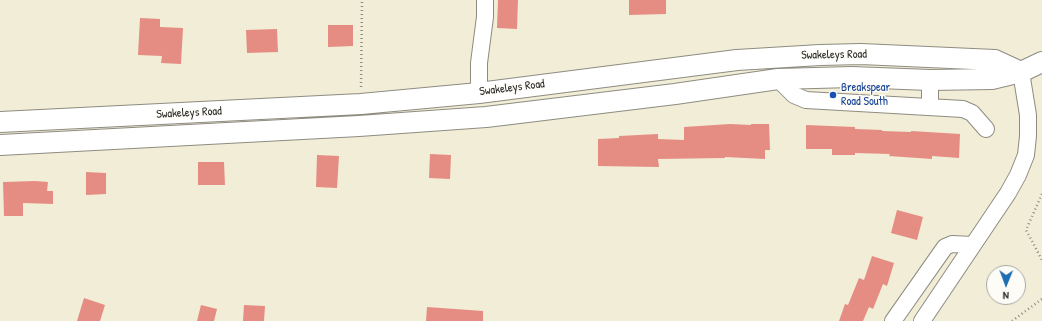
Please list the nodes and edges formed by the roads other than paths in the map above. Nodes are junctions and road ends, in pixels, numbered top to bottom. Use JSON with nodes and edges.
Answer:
{"nodes":[{"id":1,"x":485,"y":0,"type":"edge"},
{"id":2,"x":1042,"y":62,"type":"edge"},
{"id":3,"x":672,"y":68,"type":"junction"},
{"id":4,"x":1021,"y":72,"type":"junction"},
{"id":5,"x":778,"y":79,"type":"junction"},
{"id":6,"x":930,"y":80,"type":"junction"},
{"id":7,"x":479,"y":93,"type":"junction"},
{"id":8,"x":675,"y":94,"type":"junction"},
{"id":9,"x":930,"y":107,"type":"junction"},
{"id":10,"x":56,"y":120,"type":"junction"},
{"id":11,"x":0,"y":122,"type":"edge"},
{"id":12,"x":986,"y":129,"type":"dead end"},
{"id":13,"x":56,"y":143,"type":"junction"},
{"id":14,"x":0,"y":145,"type":"edge"},
{"id":15,"x":973,"y":245,"type":"junction"},
{"id":16,"x":893,"y":321,"type":"edge"},
{"id":17,"x":922,"y":321,"type":"edge"}],
"edges":[{"from":1,"to":7,"type":"street"},
{"from":2,"to":4,"type":"main road","name":"Swakeleys Road"},
{"from":3,"to":4,"type":"main road","name":"Swakeleys Road"},
{"from":3,"to":7,"type":"main road","name":"Swakeleys Road"},
{"from":3,"to":8,"type":"main road"},
{"from":4,"to":6,"type":"main road","name":"Swakeleys Road"},
{"from":4,"to":15,"type":"street"},
{"from":5,"to":6,"type":"main road","name":"Swakeleys Road"},
{"from":5,"to":8,"type":"main road","name":"Swakeleys Road"},
{"from":5,"to":9,"type":"street"},
{"from":6,"to":9,"type":"street"},
{"from":7,"to":10,"type":"main road","name":"Swakeleys Road"},
{"from":8,"to":13,"type":"main road","name":"Swakeleys Road"},
{"from":9,"to":12,"type":"street"},
{"from":10,"to":11,"type":"main road","name":"Swakeleys Road"},
{"from":10,"to":13,"type":"main road"},
{"from":13,"to":14,"type":"main road","name":"Swakeleys Road"},
{"from":15,"to":16,"type":"street"},
{"from":15,"to":17,"type":"street"}]}
